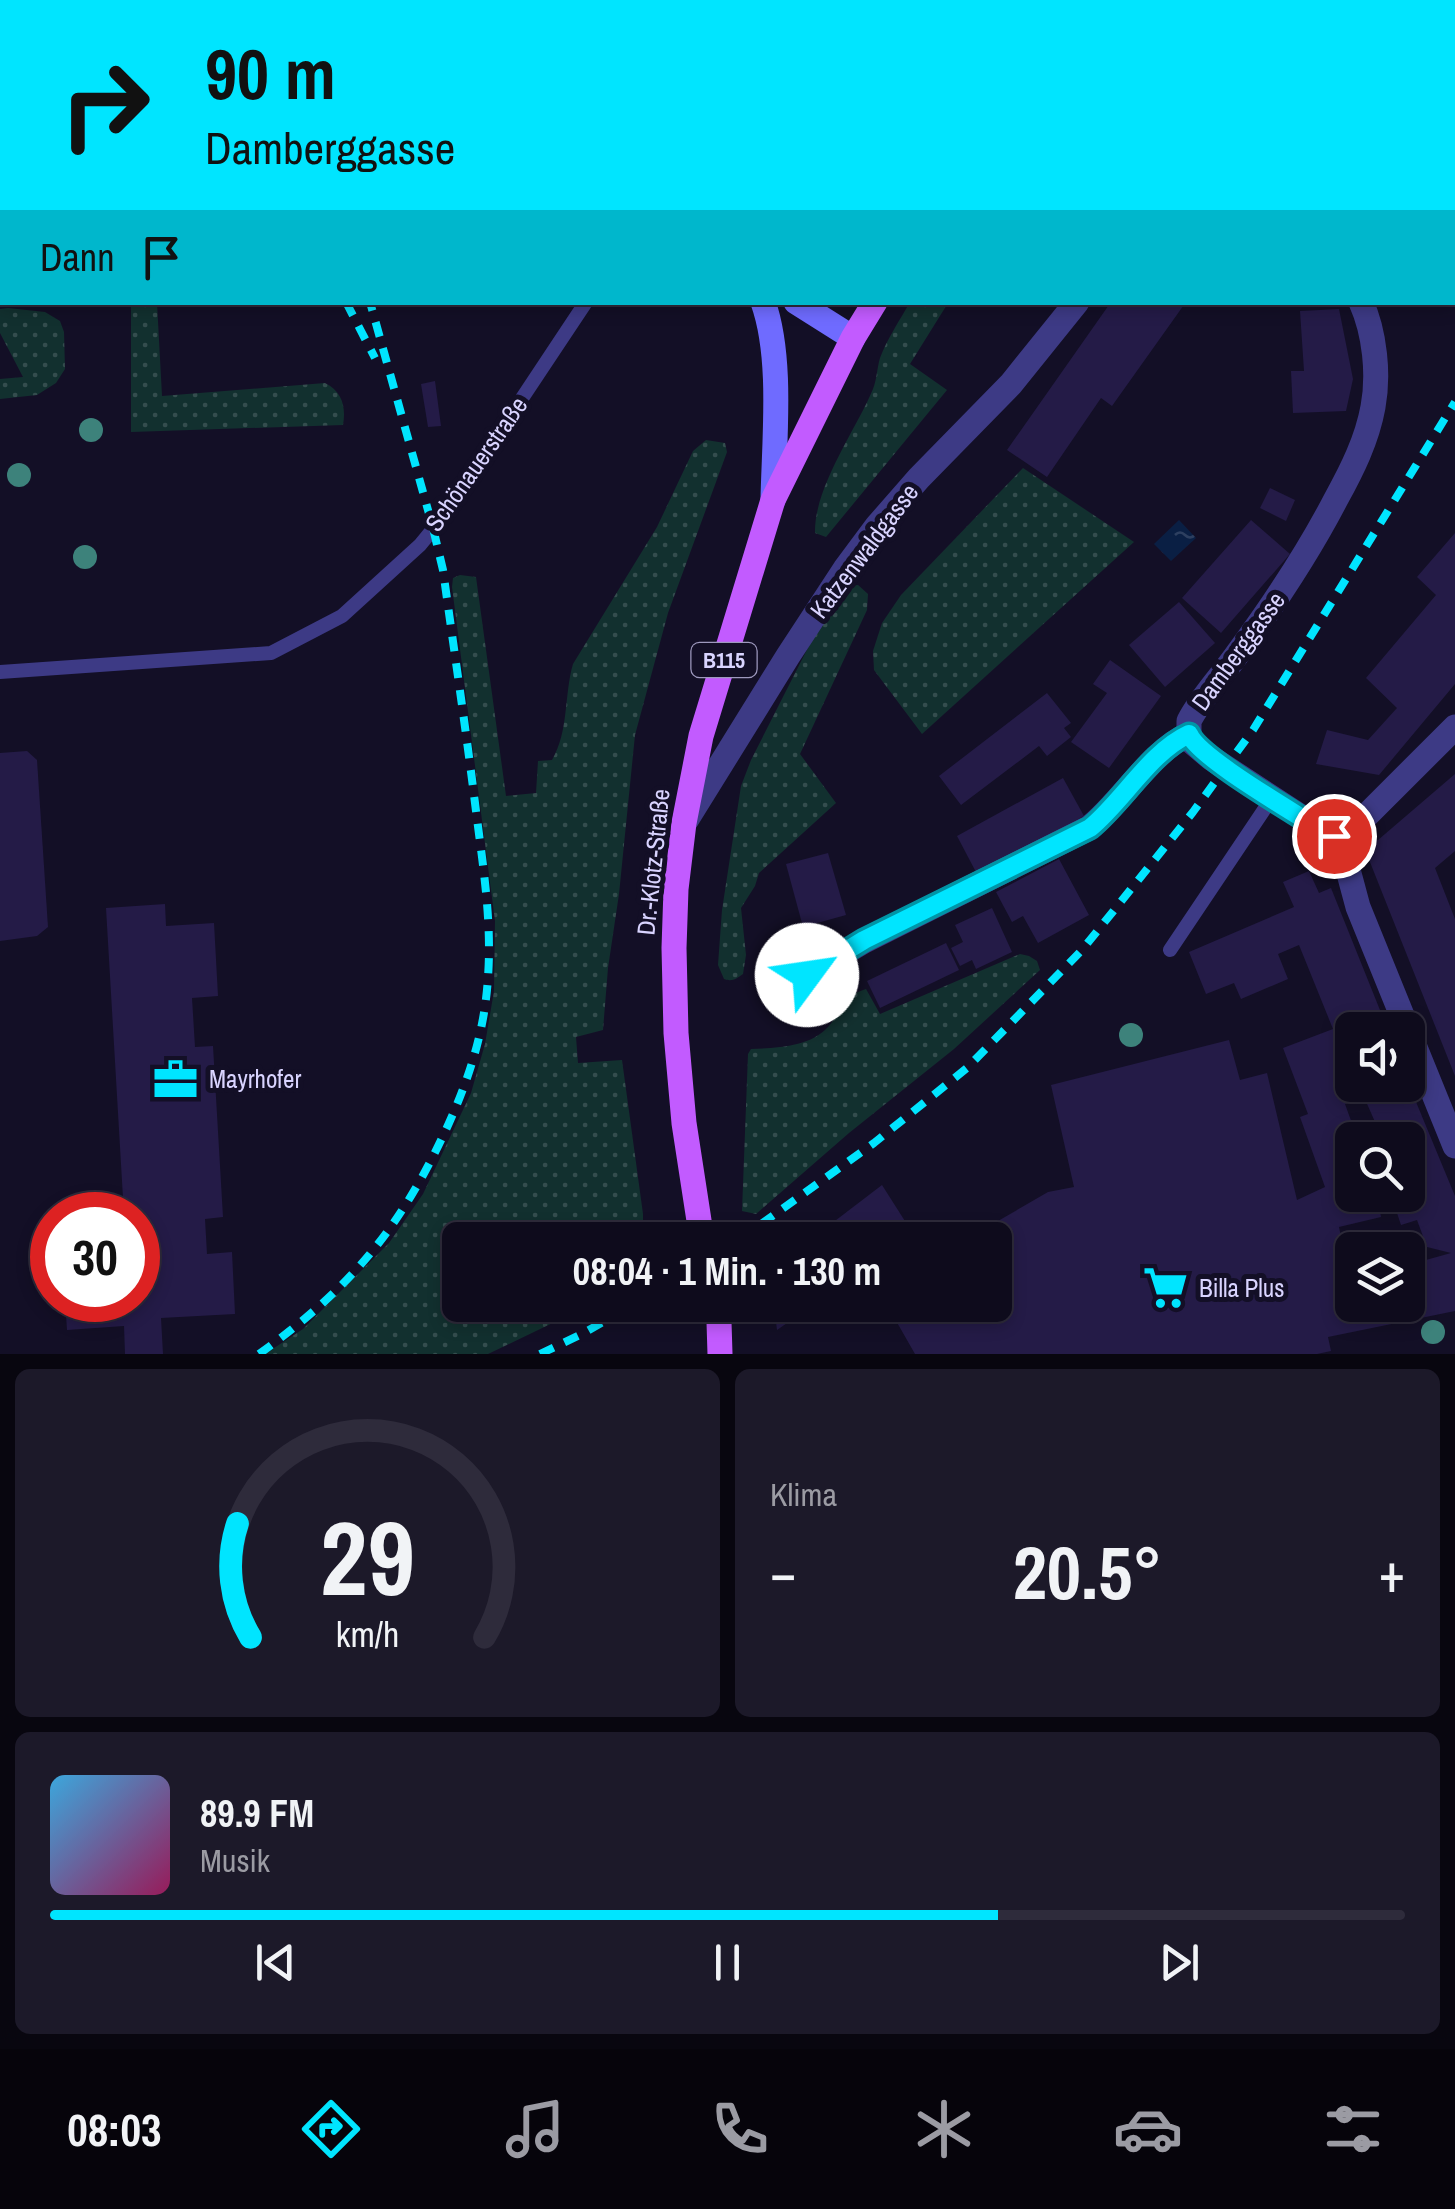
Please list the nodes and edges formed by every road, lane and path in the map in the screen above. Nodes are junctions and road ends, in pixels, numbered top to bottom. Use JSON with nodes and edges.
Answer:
{"nodes":[{"id":1,"x":584,"y":305,"type":"edge"},
{"id":2,"x":764,"y":305,"type":"edge"},
{"id":3,"x":801,"y":305,"type":"edge"},
{"id":4,"x":873,"y":305,"type":"edge"},
{"id":5,"x":1075,"y":305,"type":"edge"},
{"id":6,"x":1362,"y":305,"type":"edge"},
{"id":7,"x":853,"y":338,"type":"junction"},
{"id":8,"x":773,"y":500,"type":"junction"},
{"id":9,"x":442,"y":517,"type":"junction"},
{"id":10,"x":445,"y":540,"type":"dead end"},
{"id":11,"x":0,"y":672,"type":"edge"},
{"id":12,"x":1455,"y":727,"type":"edge"},
{"id":13,"x":1189,"y":734,"type":"junction"},
{"id":14,"x":1272,"y":798,"type":"junction"},
{"id":15,"x":684,"y":823,"type":"junction"},
{"id":16,"x":1345,"y":840,"type":"junction"},
{"id":17,"x":1170,"y":950,"type":"dead end"},
{"id":18,"x":807,"y":975,"type":"dead end"},
{"id":19,"x":1455,"y":1146,"type":"edge"},
{"id":20,"x":699,"y":1222,"type":"edge"},
{"id":21,"x":718,"y":1322,"type":"edge"},
{"id":22,"x":720,"y":1322,"type":"edge"},
{"id":23,"x":720,"y":1354,"type":"edge"},
{"id":24,"x":733,"y":1354,"type":"edge"}],
"edges":[{"from":1,"to":9,"type":"lane","name":"Schönauerstraße"},
{"from":2,"to":8,"type":"street","name":"Dr.-Klotz-Straße"},
{"from":3,"to":7,"type":"street"},
{"from":4,"to":7,"type":"main road","number":"B115"},
{"from":5,"to":15,"type":"street","name":"Katzenwaldgasse"},
{"from":6,"to":13,"type":"street","name":"Damberggasse"},
{"from":7,"to":8,"type":"main road","name":"Dr.-Klotz-Straße","number":"B115"},
{"from":8,"to":15,"type":"main road","name":"Dr.-Klotz-Straße","number":"B115"},
{"from":9,"to":10,"type":"lane"},
{"from":9,"to":11,"type":"lane","name":"Schönauerstraße"},
{"from":12,"to":16,"type":"street"},
{"from":13,"to":14,"type":"street","name":"Damberggasse"},
{"from":13,"to":18,"type":"street"},
{"from":14,"to":16,"type":"street","name":"Damberggasse"},
{"from":14,"to":17,"type":"lane"},
{"from":15,"to":20,"type":"main road","name":"Dr.-Klotz-Straße","number":"B115"},
{"from":16,"to":19,"type":"street"},
{"from":21,"to":23,"type":"main road"},
{"from":22,"to":24,"type":"main road"}]}
